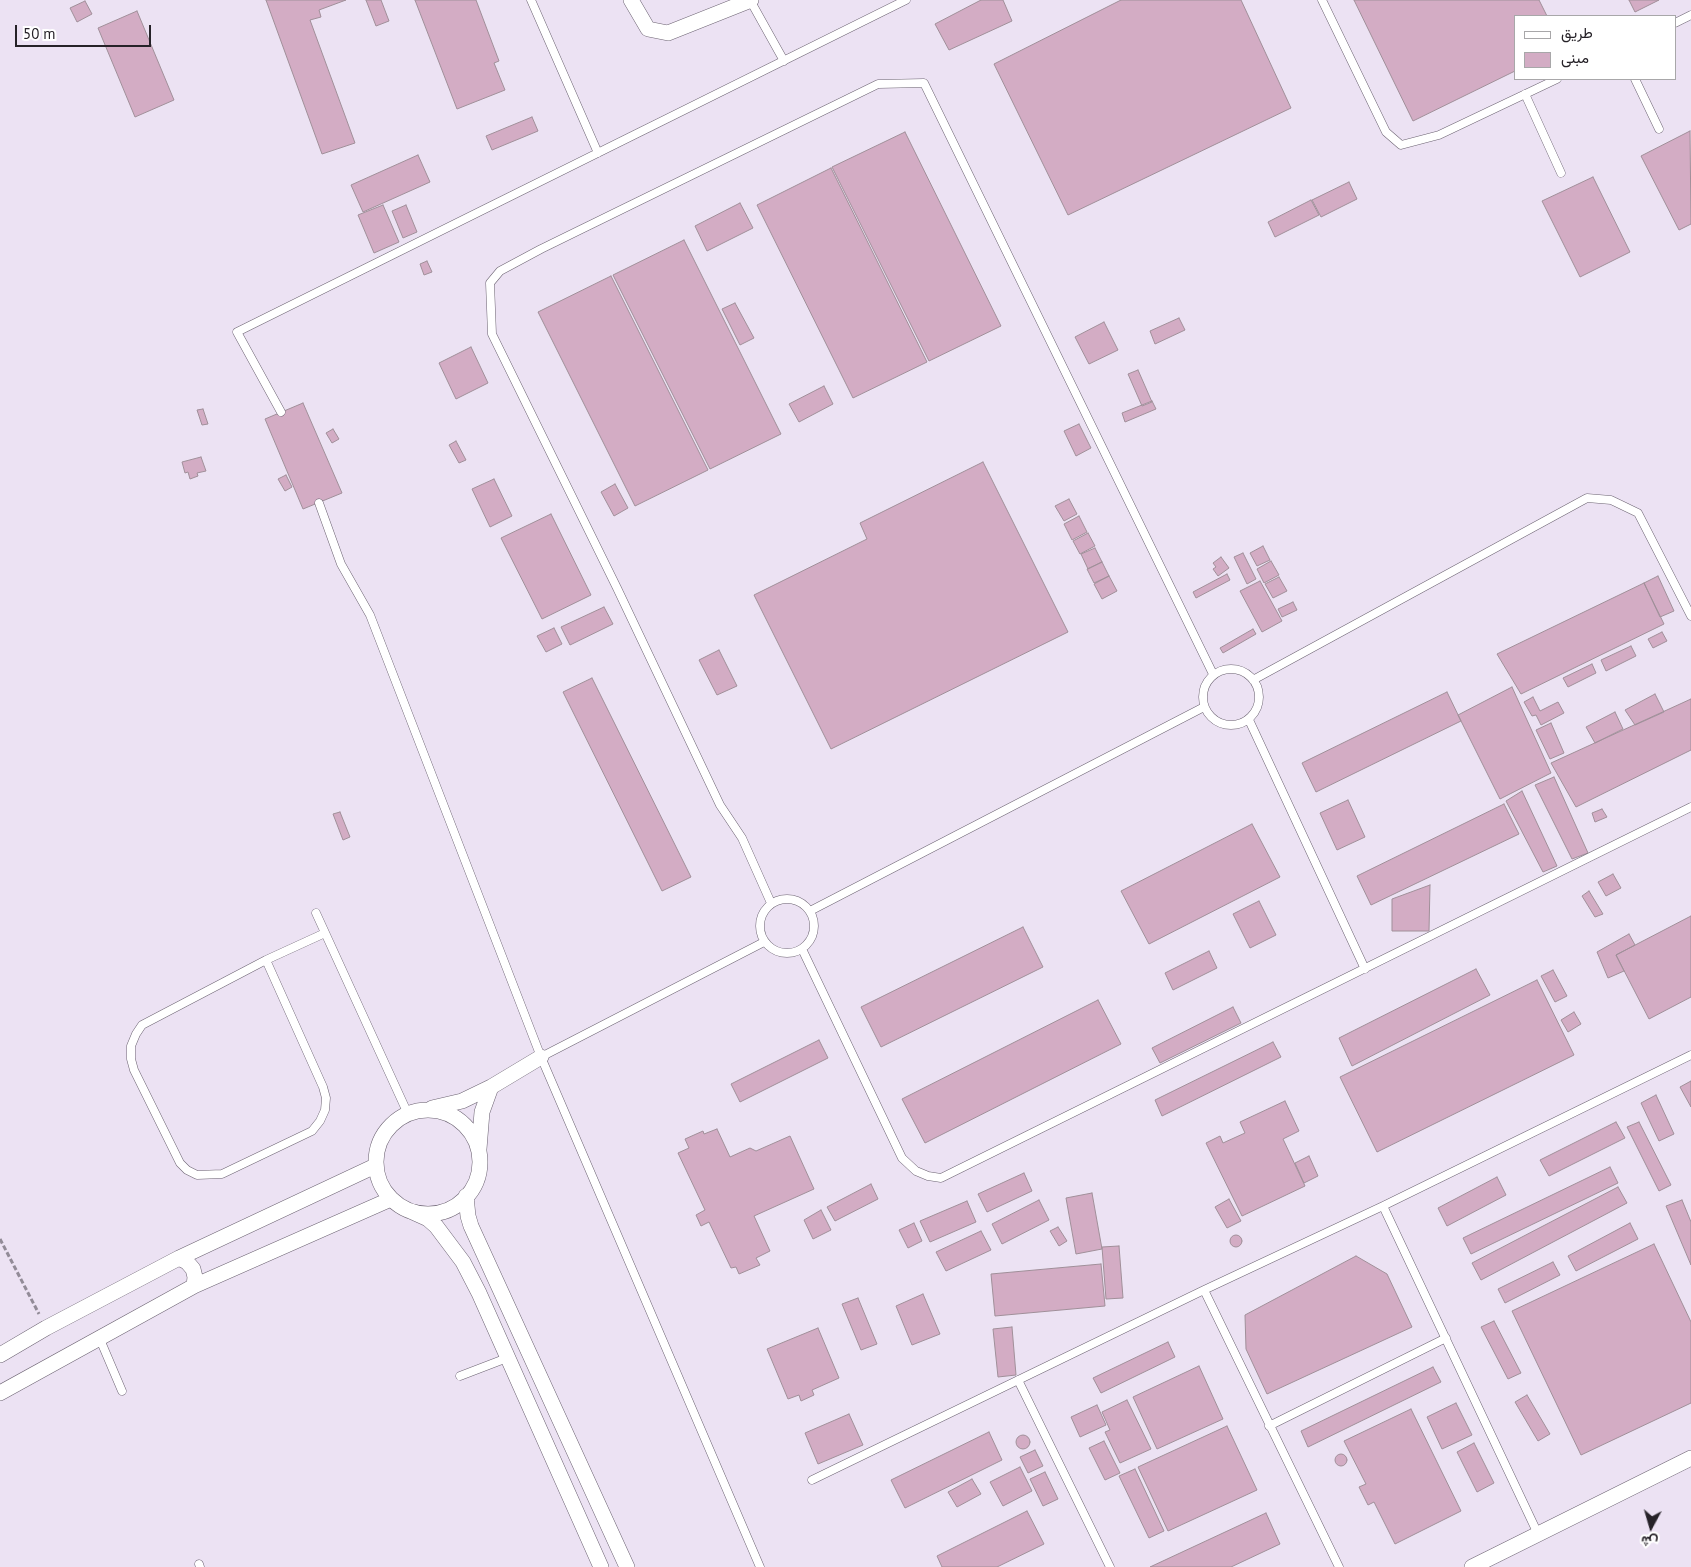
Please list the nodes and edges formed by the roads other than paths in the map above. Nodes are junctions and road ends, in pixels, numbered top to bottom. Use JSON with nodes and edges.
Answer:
{"nodes":[{"id":1,"x":531,"y":0,"type":"edge"},
{"id":2,"x":631,"y":0,"type":"edge"},
{"id":3,"x":750,"y":0,"type":"edge"},
{"id":4,"x":906,"y":0,"type":"edge"},
{"id":5,"x":1322,"y":0,"type":"edge"},
{"id":6,"x":1691,"y":15,"type":"edge"},
{"id":7,"x":1676,"y":22,"type":"edge"},
{"id":8,"x":784,"y":61,"type":"junction"},
{"id":9,"x":1555,"y":80,"type":"edge"},
{"id":10,"x":1635,"y":80,"type":"edge"},
{"id":11,"x":1525,"y":94,"type":"junction"},
{"id":12,"x":1659,"y":129,"type":"dead end"},
{"id":13,"x":598,"y":153,"type":"junction"},
{"id":14,"x":1561,"y":173,"type":"dead end"},
{"id":15,"x":281,"y":412,"type":"dead end"},
{"id":16,"x":319,"y":502,"type":"dead end"},
{"id":17,"x":1691,"y":616,"type":"edge"},
{"id":18,"x":1214,"y":674,"type":"junction"},
{"id":19,"x":1253,"y":680,"type":"junction"},
{"id":20,"x":1204,"y":708,"type":"junction"},
{"id":21,"x":1250,"y":720,"type":"junction"},
{"id":22,"x":1691,"y":807,"type":"edge"},
{"id":23,"x":771,"y":903,"type":"junction"},
{"id":24,"x":810,"y":911,"type":"junction"},
{"id":25,"x":316,"y":913,"type":"dead end"},
{"id":26,"x":325,"y":933,"type":"junction"},
{"id":27,"x":764,"y":942,"type":"junction"},
{"id":28,"x":802,"y":949,"type":"junction"},
{"id":29,"x":266,"y":960,"type":"junction"},
{"id":30,"x":1364,"y":969,"type":"junction"},
{"id":31,"x":1691,"y":1055,"type":"edge"},
{"id":32,"x":541,"y":1057,"type":"junction"},
{"id":33,"x":490,"y":1088,"type":"junction"},
{"id":34,"x":426,"y":1110,"type":"junction"},
{"id":35,"x":408,"y":1114,"type":"junction"},
{"id":36,"x":479,"y":1153,"type":"junction"},
{"id":37,"x":375,"y":1166,"type":"junction"},
{"id":38,"x":466,"y":1196,"type":"junction"},
{"id":39,"x":391,"y":1199,"type":"junction"},
{"id":40,"x":1383,"y":1206,"type":"junction"},
{"id":41,"x":408,"y":1210,"type":"junction"},
{"id":42,"x":180,"y":1258,"type":"junction"},
{"id":43,"x":194,"y":1286,"type":"junction"},
{"id":44,"x":1204,"y":1290,"type":"junction"},
{"id":45,"x":99,"y":1337,"type":"junction"},
{"id":46,"x":1446,"y":1338,"type":"junction"},
{"id":47,"x":0,"y":1355,"type":"edge"},
{"id":48,"x":507,"y":1358,"type":"junction"},
{"id":49,"x":460,"y":1376,"type":"dead end"},
{"id":50,"x":1018,"y":1380,"type":"junction"},
{"id":51,"x":122,"y":1391,"type":"dead end"},
{"id":52,"x":0,"y":1393,"type":"edge"},
{"id":53,"x":1269,"y":1426,"type":"junction"},
{"id":54,"x":1691,"y":1458,"type":"edge"},
{"id":55,"x":812,"y":1480,"type":"dead end"},
{"id":56,"x":1538,"y":1534,"type":"junction"},
{"id":57,"x":1498,"y":1561,"type":"edge"},
{"id":58,"x":601,"y":1567,"type":"edge"},
{"id":59,"x":627,"y":1567,"type":"edge"},
{"id":60,"x":760,"y":1567,"type":"edge"},
{"id":61,"x":1110,"y":1567,"type":"edge"},
{"id":62,"x":1339,"y":1567,"type":"edge"},
{"id":63,"x":1472,"y":1567,"type":"edge"}],
"edges":[{"from":1,"to":13,"type":"lane"},
{"from":2,"to":3,"type":"street"},
{"from":3,"to":8,"type":"lane"},
{"from":4,"to":8,"type":"lane"},
{"from":5,"to":11,"type":"lane"},
{"from":6,"to":7,"type":"lane"},
{"from":8,"to":13,"type":"lane"},
{"from":9,"to":11,"type":"lane"},
{"from":10,"to":12,"type":"lane"},
{"from":11,"to":14,"type":"lane"},
{"from":13,"to":15,"type":"lane"},
{"from":16,"to":32,"type":"lane"},
{"from":17,"to":19,"type":"lane"},
{"from":18,"to":19,"type":"lane"},
{"from":18,"to":20,"type":"lane"},
{"from":18,"to":23,"type":"lane"},
{"from":19,"to":21,"type":"lane"},
{"from":20,"to":21,"type":"lane"},
{"from":20,"to":24,"type":"lane"},
{"from":21,"to":30,"type":"lane"},
{"from":22,"to":30,"type":"lane"},
{"from":23,"to":24,"type":"lane"},
{"from":23,"to":27,"type":"lane"},
{"from":24,"to":28,"type":"lane"},
{"from":25,"to":26,"type":"lane"},
{"from":26,"to":29,"type":"lane"},
{"from":26,"to":35,"type":"lane"},
{"from":27,"to":28,"type":"lane"},
{"from":27,"to":32,"type":"lane"},
{"from":28,"to":30,"type":"lane"},
{"from":29,"to":29,"type":"lane"},
{"from":31,"to":40,"type":"lane"},
{"from":32,"to":33,"type":"street"},
{"from":32,"to":60,"type":"lane"},
{"from":33,"to":34,"type":"street"},
{"from":33,"to":36,"type":"street"},
{"from":34,"to":35,"type":"street"},
{"from":34,"to":36,"type":"street"},
{"from":35,"to":37,"type":"street"},
{"from":36,"to":38,"type":"street"},
{"from":37,"to":39,"type":"street"},
{"from":37,"to":42,"type":"street"},
{"from":38,"to":41,"type":"street"},
{"from":38,"to":59,"type":"street"},
{"from":39,"to":41,"type":"street"},
{"from":39,"to":43,"type":"street"},
{"from":40,"to":44,"type":"lane"},
{"from":40,"to":46,"type":"lane"},
{"from":41,"to":48,"type":"street"},
{"from":42,"to":43,"type":"street"},
{"from":42,"to":47,"type":"street"},
{"from":43,"to":45,"type":"street"},
{"from":44,"to":50,"type":"lane"},
{"from":44,"to":53,"type":"lane"},
{"from":45,"to":51,"type":"lane"},
{"from":45,"to":52,"type":"street"},
{"from":46,"to":53,"type":"lane"},
{"from":46,"to":56,"type":"lane"},
{"from":48,"to":49,"type":"lane"},
{"from":48,"to":58,"type":"street"},
{"from":50,"to":55,"type":"lane"},
{"from":50,"to":61,"type":"lane"},
{"from":53,"to":62,"type":"lane"},
{"from":54,"to":56,"type":"street"},
{"from":56,"to":57,"type":"street"},
{"from":57,"to":63,"type":"street"}]}
